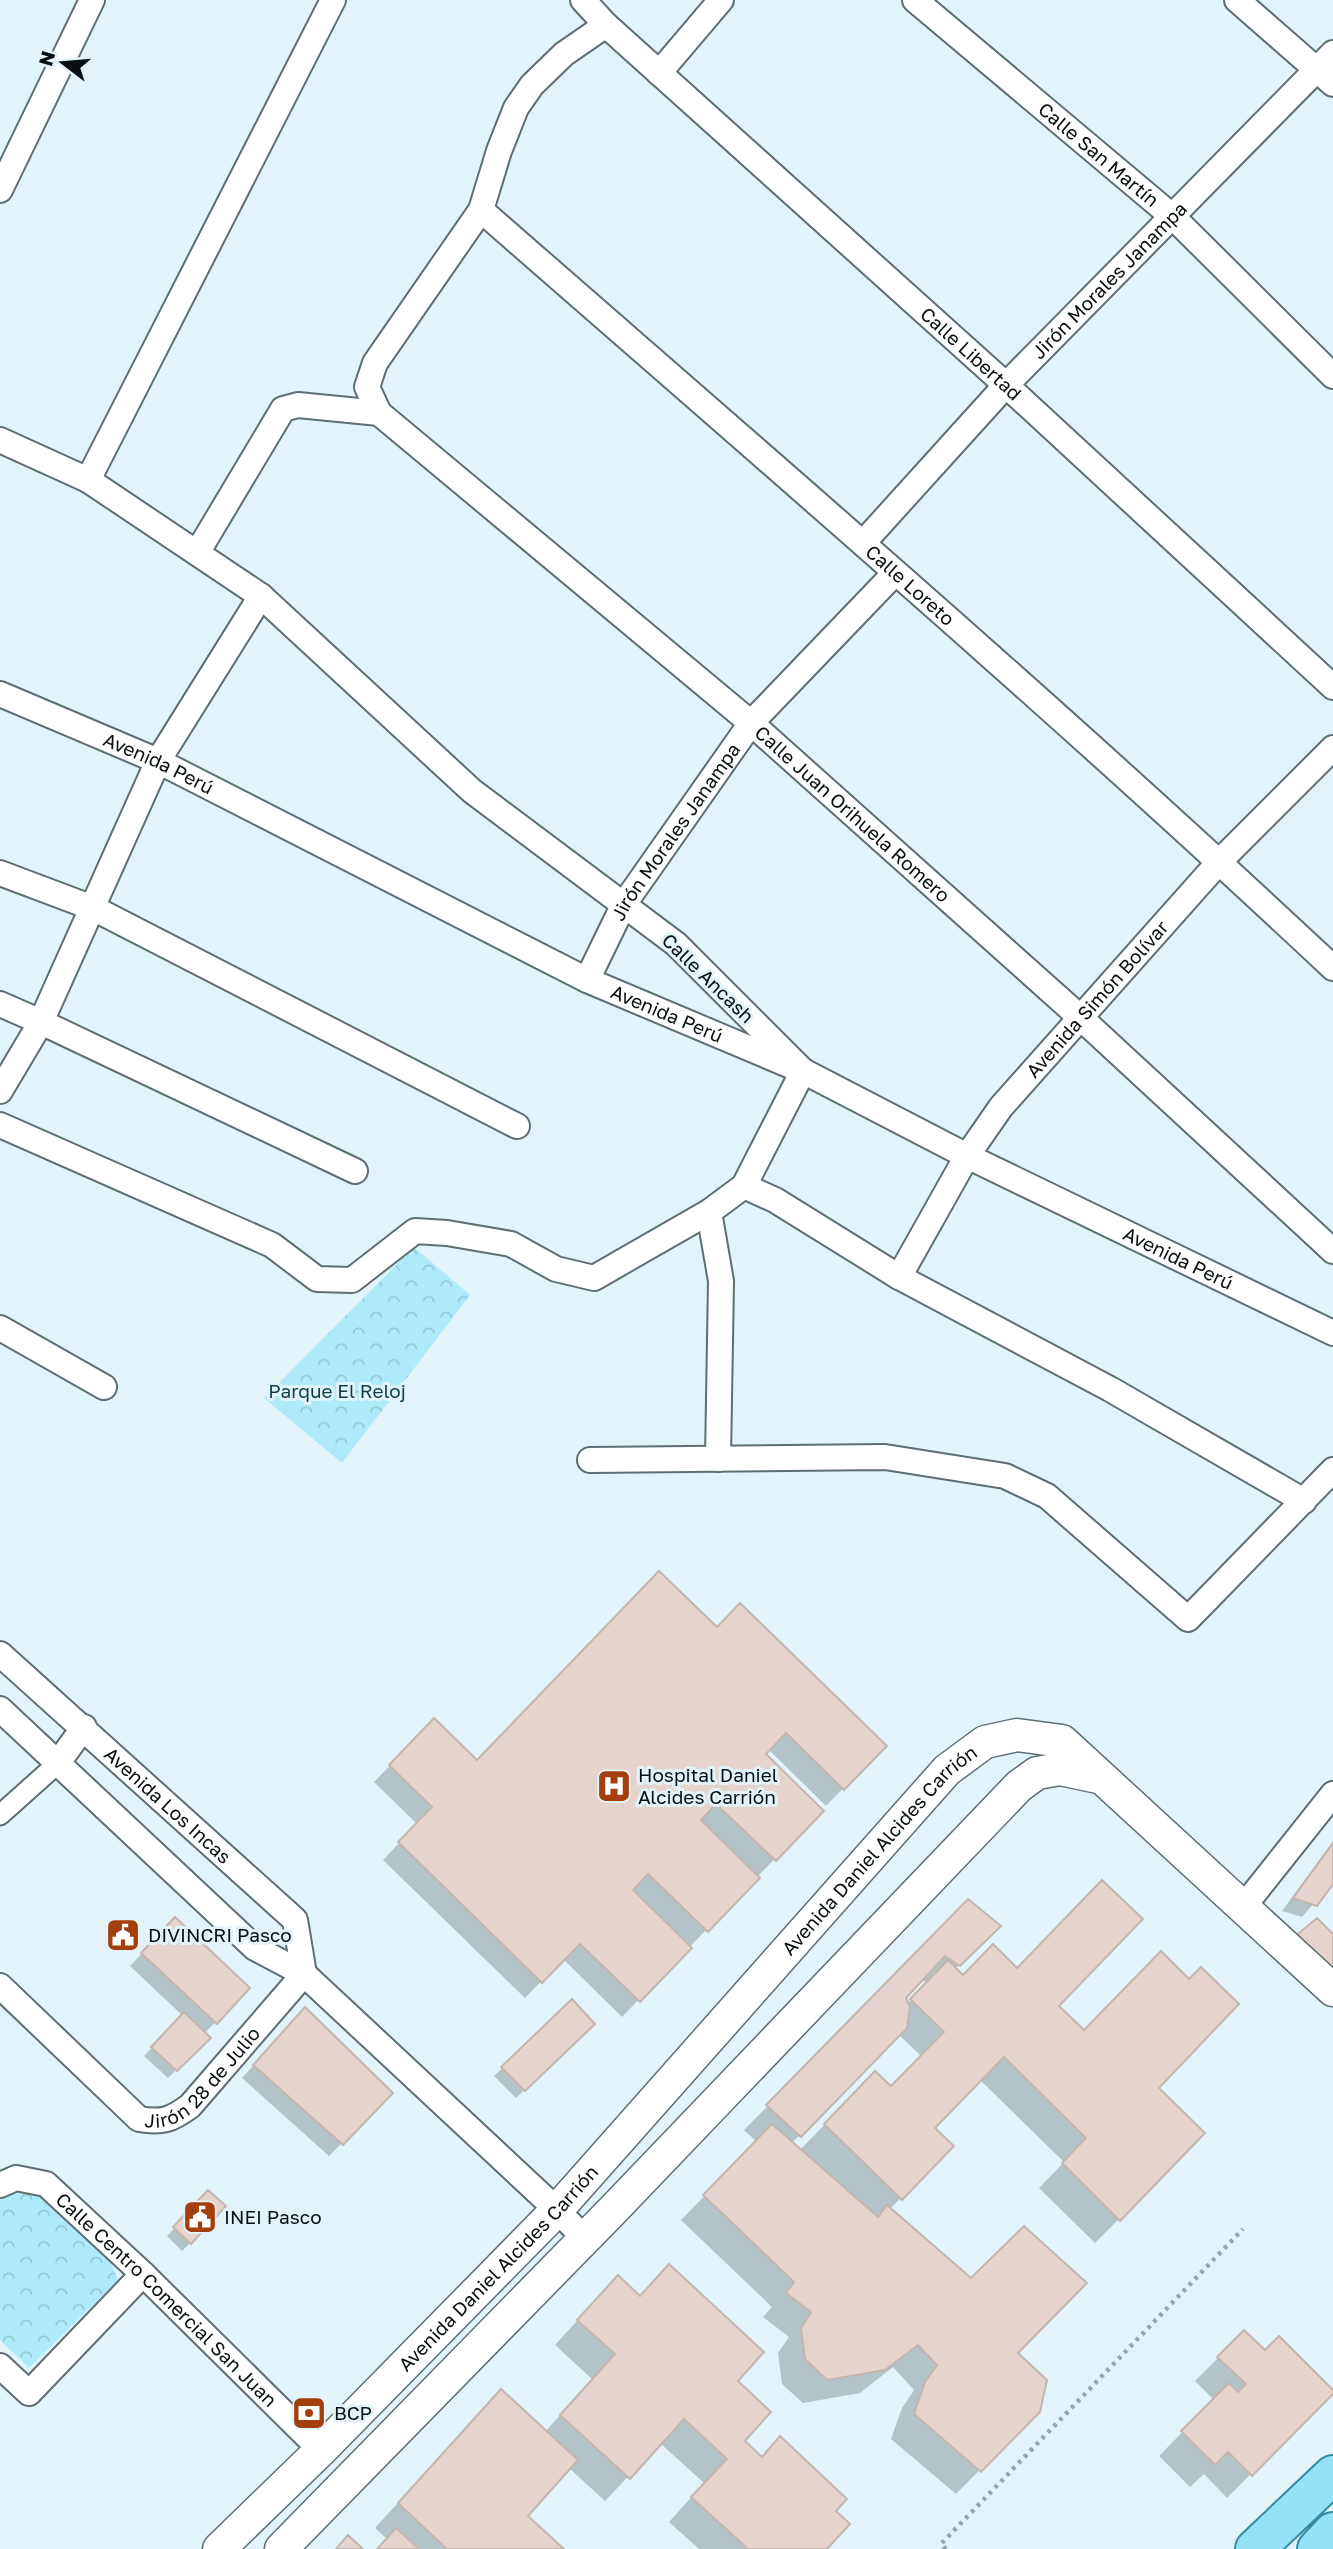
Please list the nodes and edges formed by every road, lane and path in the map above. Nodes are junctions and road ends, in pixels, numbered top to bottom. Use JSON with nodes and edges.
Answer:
{"nodes":[{"id":1,"x":92,"y":0,"type":"edge"},
{"id":2,"x":333,"y":0,"type":"edge"},
{"id":3,"x":583,"y":0,"type":"edge"},
{"id":4,"x":721,"y":0,"type":"edge"},
{"id":5,"x":915,"y":0,"type":"edge"},
{"id":6,"x":1237,"y":0,"type":"edge"},
{"id":7,"x":606,"y":25,"type":"junction"},
{"id":8,"x":1328,"y":69,"type":"edge"},
{"id":9,"x":659,"y":73,"type":"junction"},
{"id":10,"x":0,"y":190,"type":"edge"},
{"id":11,"x":481,"y":210,"type":"junction"},
{"id":12,"x":1173,"y":217,"type":"junction"},
{"id":13,"x":1333,"y":376,"type":"edge"},
{"id":14,"x":1006,"y":385,"type":"junction"},
{"id":15,"x":379,"y":413,"type":"junction"},
{"id":16,"x":0,"y":440,"type":"edge"},
{"id":17,"x":88,"y":480,"type":"junction"},
{"id":18,"x":863,"y":543,"type":"junction"},
{"id":19,"x":197,"y":553,"type":"junction"},
{"id":20,"x":895,"y":573,"type":"junction"},
{"id":21,"x":261,"y":596,"type":"junction"},
{"id":22,"x":1333,"y":687,"type":"edge"},
{"id":23,"x":0,"y":694,"type":"edge"},
{"id":24,"x":751,"y":723,"type":"junction"},
{"id":25,"x":1333,"y":748,"type":"edge"},
{"id":26,"x":158,"y":761,"type":"junction"},
{"id":27,"x":1219,"y":862,"type":"junction"},
{"id":28,"x":0,"y":873,"type":"edge"},
{"id":29,"x":624,"y":904,"type":"junction"},
{"id":30,"x":93,"y":908,"type":"junction"},
{"id":31,"x":1333,"y":968,"type":"edge"},
{"id":32,"x":587,"y":980,"type":"junction"},
{"id":33,"x":0,"y":1004,"type":"edge"},
{"id":34,"x":1082,"y":1019,"type":"junction"},
{"id":35,"x":41,"y":1022,"type":"junction"},
{"id":36,"x":803,"y":1071,"type":"junction"},
{"id":37,"x":0,"y":1091,"type":"edge"},
{"id":38,"x":0,"y":1125,"type":"edge"},
{"id":39,"x":517,"y":1126,"type":"dead end"},
{"id":40,"x":967,"y":1156,"type":"junction"},
{"id":41,"x":355,"y":1171,"type":"dead end"},
{"id":42,"x":744,"y":1186,"type":"junction"},
{"id":43,"x":709,"y":1212,"type":"junction"},
{"id":44,"x":1333,"y":1251,"type":"edge"},
{"id":45,"x":899,"y":1277,"type":"junction"},
{"id":46,"x":0,"y":1328,"type":"edge"},
{"id":47,"x":1333,"y":1333,"type":"edge"},
{"id":48,"x":104,"y":1387,"type":"dead end"},
{"id":49,"x":718,"y":1459,"type":"junction"},
{"id":50,"x":590,"y":1460,"type":"dead end"},
{"id":51,"x":1333,"y":1470,"type":"edge"},
{"id":52,"x":1304,"y":1501,"type":"junction"},
{"id":53,"x":0,"y":1654,"type":"edge"},
{"id":54,"x":0,"y":1709,"type":"edge"},
{"id":55,"x":83,"y":1727,"type":"junction"},
{"id":56,"x":57,"y":1764,"type":"junction"},
{"id":57,"x":1098,"y":1777,"type":"junction"},
{"id":58,"x":1333,"y":1794,"type":"edge"},
{"id":59,"x":0,"y":1815,"type":"edge"},
{"id":60,"x":1244,"y":1906,"type":"junction"},
{"id":61,"x":304,"y":1975,"type":"junction"},
{"id":62,"x":0,"y":1986,"type":"edge"},
{"id":63,"x":1333,"y":1990,"type":"edge"},
{"id":64,"x":0,"y":2185,"type":"edge"},
{"id":65,"x":557,"y":2210,"type":"junction"},
{"id":66,"x":1243,"y":2229,"type":"dead end"},
{"id":67,"x":585,"y":2239,"type":"junction"},
{"id":68,"x":143,"y":2274,"type":"junction"},
{"id":69,"x":450,"y":2319,"type":"junction"},
{"id":70,"x":478,"y":2348,"type":"junction"},
{"id":71,"x":0,"y":2366,"type":"edge"},
{"id":72,"x":321,"y":2451,"type":"junction"},
{"id":73,"x":1333,"y":2475,"type":"edge"},
{"id":74,"x":1333,"y":2532,"type":"edge"},
{"id":75,"x":941,"y":2544,"type":"junction"},
{"id":76,"x":219,"y":2549,"type":"edge"},
{"id":77,"x":281,"y":2549,"type":"edge"},
{"id":78,"x":936,"y":2549,"type":"edge"},
{"id":79,"x":946,"y":2549,"type":"edge"},
{"id":80,"x":1255,"y":2549,"type":"edge"},
{"id":81,"x":1317,"y":2549,"type":"edge"}],
"edges":[{"from":1,"to":10,"type":"street"},
{"from":2,"to":17,"type":"street"},
{"from":3,"to":7,"type":"street","name":"Calle Libertad"},
{"from":4,"to":9,"type":"street"},
{"from":5,"to":12,"type":"street","name":"Calle San Martín"},
{"from":6,"to":8,"type":"street"},
{"from":7,"to":9,"type":"street","name":"Calle Libertad"},
{"from":7,"to":11,"type":"street"},
{"from":8,"to":12,"type":"street","name":"Jirón Morales Janampa"},
{"from":9,"to":14,"type":"street","name":"Calle Libertad"},
{"from":11,"to":15,"type":"street","name":"Calle Juan Orihuela Romero"},
{"from":11,"to":18,"type":"street","name":"Calle Loreto"},
{"from":12,"to":13,"type":"street","name":"Calle San Martín"},
{"from":12,"to":14,"type":"street","name":"Jirón Morales Janampa"},
{"from":14,"to":18,"type":"street","name":"Jirón Morales Janampa"},
{"from":14,"to":22,"type":"street","name":"Calle Libertad"},
{"from":15,"to":19,"type":"street"},
{"from":15,"to":24,"type":"street","name":"Calle Juan Orihuela Romero"},
{"from":16,"to":17,"type":"street","name":"Calle Ancash"},
{"from":17,"to":19,"type":"street","name":"Calle Ancash"},
{"from":18,"to":20,"type":"street","name":"Calle Loreto"},
{"from":19,"to":21,"type":"street","name":"Calle Ancash"},
{"from":20,"to":24,"type":"street","name":"Jirón Morales Janampa"},
{"from":20,"to":27,"type":"street","name":"Calle Loreto"},
{"from":21,"to":26,"type":"street"},
{"from":21,"to":29,"type":"street","name":"Calle Ancash"},
{"from":23,"to":26,"type":"street","name":"Avenida Perú"},
{"from":24,"to":29,"type":"street","name":"Jirón Morales Janampa"},
{"from":24,"to":34,"type":"street","name":"Calle Juan Orihuela Romero"},
{"from":25,"to":27,"type":"street","name":"Avenida Simón Bolívar"},
{"from":26,"to":30,"type":"street"},
{"from":26,"to":32,"type":"street","name":"Avenida Perú"},
{"from":27,"to":31,"type":"street","name":"Calle Loreto"},
{"from":27,"to":34,"type":"street","name":"Avenida Simón Bolívar"},
{"from":28,"to":30,"type":"street"},
{"from":29,"to":32,"type":"street","name":"Jirón Morales Janampa"},
{"from":29,"to":36,"type":"street","name":"Calle Ancash"},
{"from":30,"to":35,"type":"street"},
{"from":30,"to":39,"type":"street"},
{"from":32,"to":36,"type":"street","name":"Avenida Perú"},
{"from":33,"to":35,"type":"street"},
{"from":34,"to":40,"type":"street","name":"Avenida Simón Bolívar"},
{"from":34,"to":44,"type":"street","name":"Calle Juan Orihuela Romero"},
{"from":35,"to":37,"type":"street"},
{"from":35,"to":41,"type":"street"},
{"from":36,"to":40,"type":"street","name":"Avenida Perú"},
{"from":36,"to":42,"type":"street"},
{"from":38,"to":43,"type":"street"},
{"from":40,"to":45,"type":"street","name":"Avenida Simón Bolívar"},
{"from":40,"to":47,"type":"street","name":"Avenida Perú"},
{"from":42,"to":43,"type":"street"},
{"from":42,"to":45,"type":"street"},
{"from":43,"to":49,"type":"street"},
{"from":45,"to":52,"type":"street"},
{"from":46,"to":48,"type":"street"},
{"from":49,"to":50,"type":"street"},
{"from":49,"to":52,"type":"street"},
{"from":51,"to":52,"type":"street"},
{"from":53,"to":55,"type":"street","name":"Avenida Los Incas"},
{"from":54,"to":56,"type":"street"},
{"from":55,"to":56,"type":"street"},
{"from":55,"to":61,"type":"street","name":"Avenida Los Incas"},
{"from":56,"to":59,"type":"street"},
{"from":56,"to":61,"type":"street"},
{"from":57,"to":60,"type":"street","name":"Avenida Daniel Alcides Carrión"},
{"from":57,"to":65,"type":"street","name":"Avenida Daniel Alcides Carrión"},
{"from":57,"to":67,"type":"street"},
{"from":58,"to":60,"type":"street"},
{"from":60,"to":63,"type":"street","name":"Avenida Daniel Alcides Carrión"},
{"from":61,"to":62,"type":"street","name":"Jirón 28 de Julio"},
{"from":61,"to":65,"type":"street"},
{"from":64,"to":68,"type":"street","name":"Calle Centro Comercial San Juan"},
{"from":65,"to":67,"type":"street"},
{"from":65,"to":69,"type":"street","name":"Avenida Daniel Alcides Carrión"},
{"from":66,"to":75,"type":"path"},
{"from":67,"to":70,"type":"street"},
{"from":68,"to":71,"type":"street"},
{"from":68,"to":72,"type":"street","name":"Calle Centro Comercial San Juan"},
{"from":69,"to":70,"type":"street"},
{"from":69,"to":72,"type":"street","name":"Avenida Daniel Alcides Carrión"},
{"from":70,"to":77,"type":"street"},
{"from":72,"to":76,"type":"street","name":"Avenida Daniel Alcides Carrión"},
{"from":73,"to":80,"type":"main road"},
{"from":74,"to":81,"type":"main road"},
{"from":75,"to":78,"type":"path"},
{"from":75,"to":79,"type":"path"}]}
